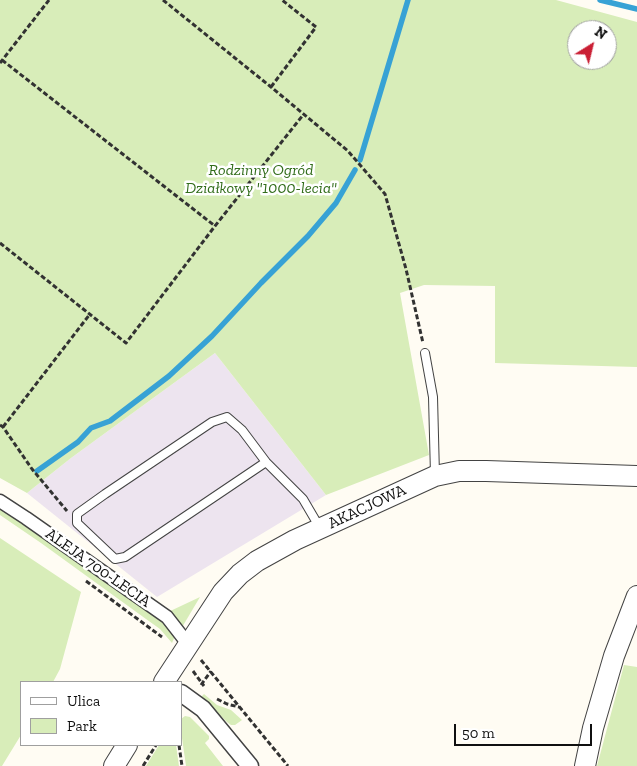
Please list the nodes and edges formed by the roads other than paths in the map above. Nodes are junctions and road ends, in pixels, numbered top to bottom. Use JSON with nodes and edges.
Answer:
{"nodes":[{"id":1,"x":425,"y":353,"type":"road end"},
{"id":2,"x":266,"y":462,"type":"junction"},
{"id":3,"x":435,"y":476,"type":"junction"},
{"id":4,"x":637,"y":476,"type":"edge"},
{"id":5,"x":0,"y":501,"type":"edge"},
{"id":6,"x":320,"y":528,"type":"junction"},
{"id":7,"x":637,"y":596,"type":"edge"},
{"id":8,"x":188,"y":644,"type":"junction"},
{"id":9,"x":165,"y":681,"type":"edge"},
{"id":10,"x":182,"y":694,"type":"edge"},
{"id":11,"x":126,"y":746,"type":"edge"},
{"id":12,"x":114,"y":766,"type":"edge"},
{"id":13,"x":250,"y":766,"type":"edge"},
{"id":14,"x":585,"y":766,"type":"edge"}],
"edges":[{"from":1,"to":3,"type":"lane"},
{"from":2,"to":2,"type":"lane"},
{"from":2,"to":6,"type":"lane"},
{"from":3,"to":4,"type":"street","name":"AKACJOWA"},
{"from":3,"to":6,"type":"street","name":"AKACJOWA"},
{"from":5,"to":8,"type":"street","name":"ALEJA 700-LECIA"},
{"from":6,"to":8,"type":"street","name":"AKACJOWA"},
{"from":7,"to":14,"type":"street"},
{"from":8,"to":9,"type":"street","name":"AKACJOWA"},
{"from":10,"to":13,"type":"street"},
{"from":11,"to":12,"type":"street"}]}
